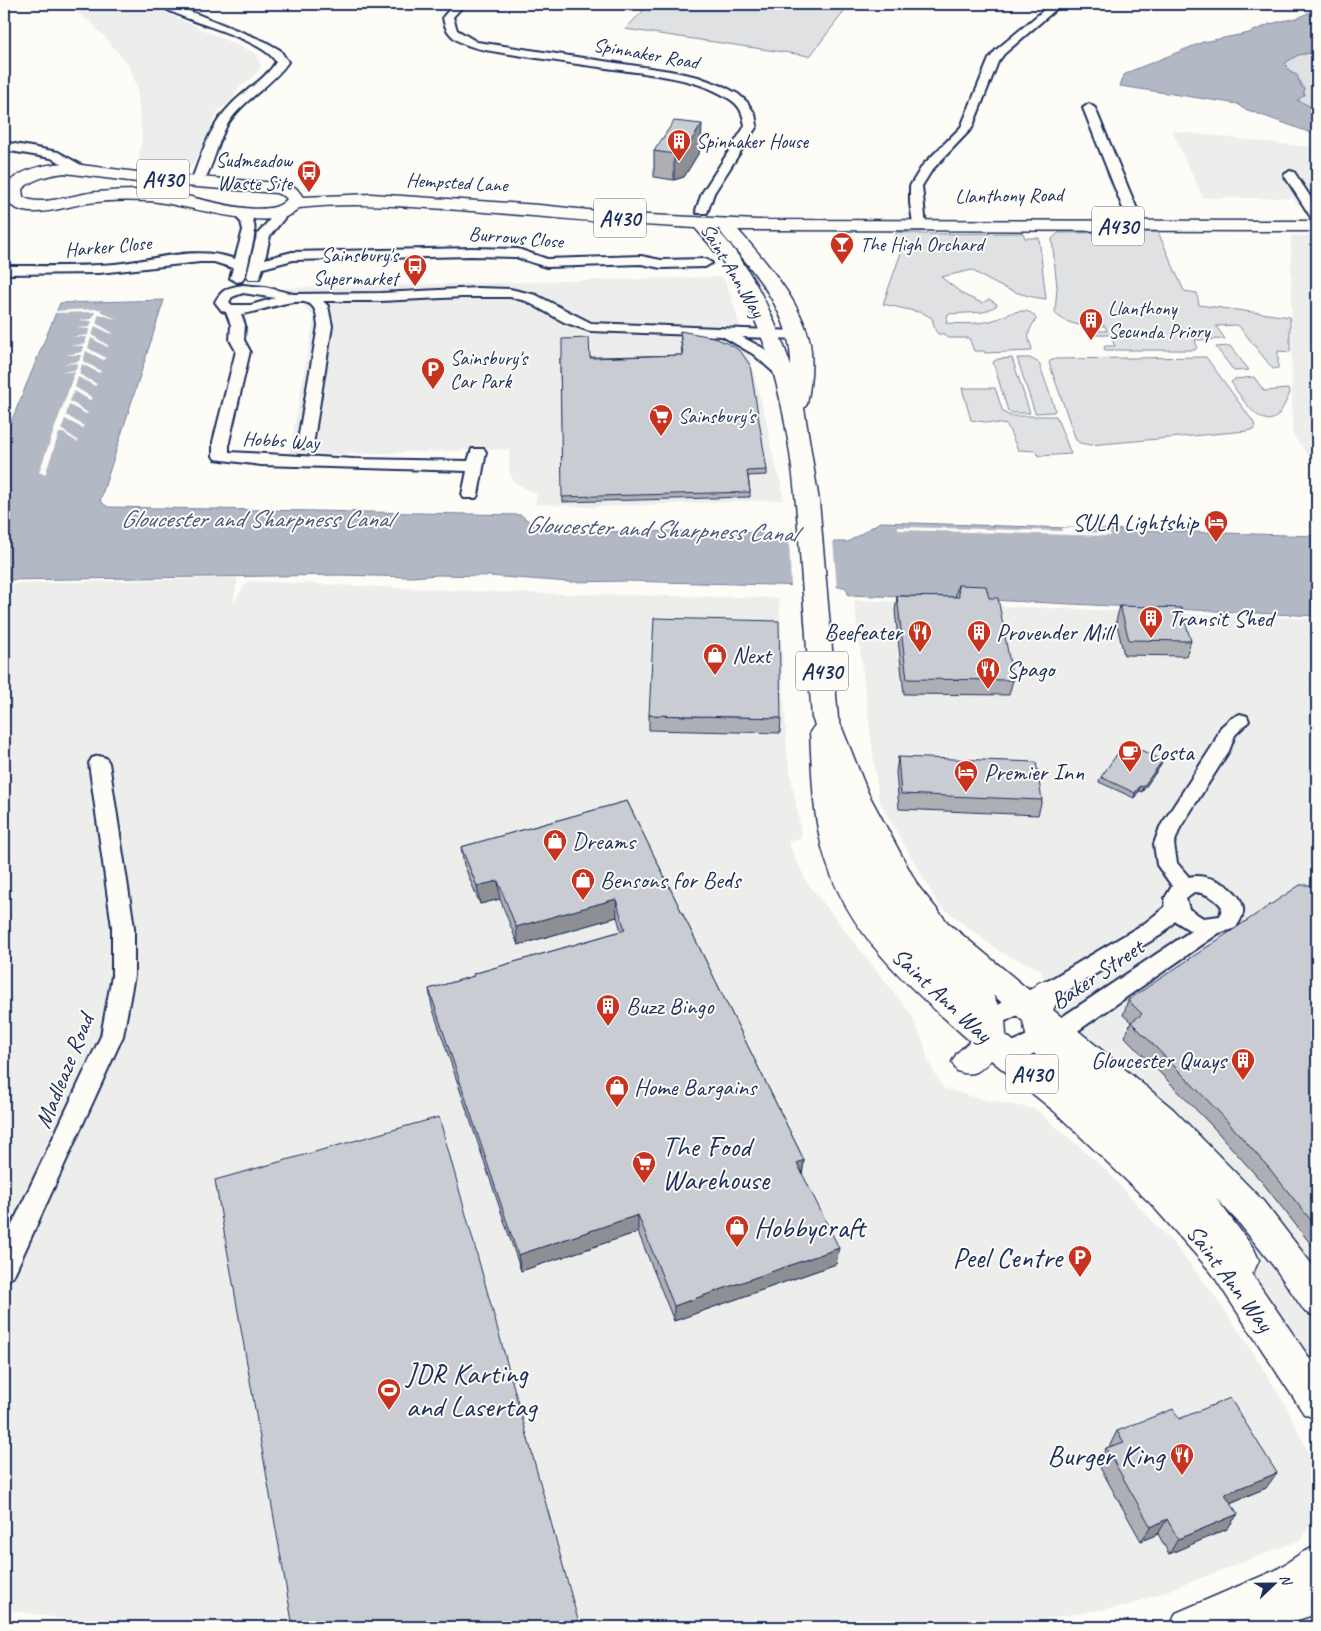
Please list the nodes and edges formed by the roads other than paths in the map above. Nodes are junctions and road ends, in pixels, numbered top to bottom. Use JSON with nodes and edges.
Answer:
{"nodes":[{"id":1,"x":164,"y":4,"type":"edge"},
{"id":2,"x":460,"y":4,"type":"edge"},
{"id":3,"x":1057,"y":4,"type":"edge"},
{"id":4,"x":1089,"y":108,"type":"dead end"},
{"id":5,"x":4,"y":146,"type":"edge"},
{"id":6,"x":54,"y":155,"type":"junction"},
{"id":7,"x":84,"y":170,"type":"junction"},
{"id":8,"x":44,"y":171,"type":"junction"},
{"id":9,"x":1290,"y":176,"type":"dead end"},
{"id":10,"x":196,"y":182,"type":"junction"},
{"id":11,"x":278,"y":188,"type":"junction"},
{"id":12,"x":8,"y":190,"type":"edge"},
{"id":13,"x":371,"y":200,"type":"junction"},
{"id":14,"x":30,"y":206,"type":"junction"},
{"id":15,"x":4,"y":207,"type":"edge"},
{"id":16,"x":288,"y":208,"type":"junction"},
{"id":17,"x":539,"y":210,"type":"junction"},
{"id":18,"x":238,"y":213,"type":"junction"},
{"id":19,"x":1317,"y":216,"type":"edge"},
{"id":20,"x":709,"y":218,"type":"junction"},
{"id":21,"x":1135,"y":221,"type":"junction"},
{"id":22,"x":918,"y":223,"type":"junction"},
{"id":23,"x":805,"y":226,"type":"junction"},
{"id":24,"x":1317,"y":226,"type":"edge"},
{"id":25,"x":644,"y":244,"type":"dead end"},
{"id":26,"x":260,"y":247,"type":"junction"},
{"id":27,"x":246,"y":248,"type":"junction"},
{"id":28,"x":292,"y":256,"type":"junction"},
{"id":29,"x":215,"y":258,"type":"junction"},
{"id":30,"x":641,"y":260,"type":"junction"},
{"id":31,"x":756,"y":262,"type":"junction"},
{"id":32,"x":705,"y":263,"type":"dead end"},
{"id":33,"x":241,"y":266,"type":"junction"},
{"id":34,"x":256,"y":266,"type":"junction"},
{"id":35,"x":4,"y":270,"type":"edge"},
{"id":36,"x":229,"y":293,"type":"junction"},
{"id":37,"x":325,"y":297,"type":"junction"},
{"id":38,"x":379,"y":297,"type":"junction"},
{"id":39,"x":260,"y":298,"type":"junction"},
{"id":40,"x":299,"y":298,"type":"junction"},
{"id":41,"x":334,"y":309,"type":"junction"},
{"id":42,"x":232,"y":310,"type":"junction"},
{"id":43,"x":569,"y":318,"type":"junction"},
{"id":44,"x":238,"y":326,"type":"junction"},
{"id":45,"x":325,"y":326,"type":"junction"},
{"id":46,"x":767,"y":328,"type":"junction"},
{"id":47,"x":795,"y":328,"type":"junction"},
{"id":48,"x":718,"y":332,"type":"junction"},
{"id":49,"x":784,"y":374,"type":"junction"},
{"id":50,"x":795,"y":413,"type":"junction"},
{"id":51,"x":305,"y":445,"type":"dead end"},
{"id":52,"x":470,"y":495,"type":"dead end"},
{"id":53,"x":1240,"y":722,"type":"dead end"},
{"id":54,"x":831,"y":732,"type":"junction"},
{"id":55,"x":100,"y":763,"type":"dead end"},
{"id":56,"x":1184,"y":886,"type":"junction"},
{"id":57,"x":1177,"y":910,"type":"junction"},
{"id":58,"x":1211,"y":928,"type":"junction"},
{"id":59,"x":1042,"y":1016,"type":"junction"},
{"id":60,"x":991,"y":1035,"type":"junction"},
{"id":61,"x":968,"y":1062,"type":"dead end"},
{"id":62,"x":4,"y":1269,"type":"edge"},
{"id":63,"x":1317,"y":1300,"type":"edge"},
{"id":64,"x":1316,"y":1401,"type":"edge"},
{"id":65,"x":1317,"y":1566,"type":"edge"},
{"id":66,"x":1317,"y":1594,"type":"edge"},
{"id":67,"x":1190,"y":1627,"type":"edge"},
{"id":68,"x":1208,"y":1627,"type":"edge"}],
"edges":[{"from":1,"to":10,"type":"street"},
{"from":2,"to":20,"type":"street","name":"Spinnaker Road"},
{"from":3,"to":22,"type":"street"},
{"from":4,"to":21,"type":"street"},
{"from":5,"to":6,"type":"street"},
{"from":6,"to":7,"type":"street"},
{"from":6,"to":8,"type":"street"},
{"from":7,"to":8,"type":"main road","number":"A430"},
{"from":7,"to":10,"type":"main road","number":"A430"},
{"from":8,"to":12,"type":"main road","number":"A430"},
{"from":9,"to":19,"type":"street"},
{"from":10,"to":11,"type":"main road","number":"A430"},
{"from":11,"to":13,"type":"main road","name":"Hempsted Lane","number":"A430"},
{"from":11,"to":16,"type":"main road"},
{"from":12,"to":14,"type":"main road","number":"A430"},
{"from":13,"to":16,"type":"main road"},
{"from":13,"to":17,"type":"main road","name":"Hempsted Lane","number":"A430"},
{"from":14,"to":15,"type":"main road","number":"A430"},
{"from":14,"to":18,"type":"main road","number":"A430"},
{"from":16,"to":18,"type":"main road","number":"A430"},
{"from":16,"to":26,"type":"street"},
{"from":17,"to":20,"type":"main road","name":"Hempsted Lane","number":"A430"},
{"from":17,"to":20,"type":"main road","name":"Hempsted Lane"},
{"from":18,"to":27,"type":"street"},
{"from":19,"to":21,"type":"main road","name":"Llanthony Road"},
{"from":20,"to":22,"type":"main road","name":"Llanthony Road"},
{"from":20,"to":23,"type":"main road","name":"Hempsted Lane","number":"A430"},
{"from":20,"to":31,"type":"main road","name":"Saint Ann Way"},
{"from":20,"to":46,"type":"main road","name":"Saint Ann Way","number":"A430"},
{"from":21,"to":22,"type":"main road","name":"Llanthony Road","number":"A430"},
{"from":21,"to":24,"type":"main road","name":"Llanthony Road","number":"A430"},
{"from":22,"to":23,"type":"main road","name":"Llanthony Road","number":"A430"},
{"from":23,"to":31,"type":"main road","number":"A430"},
{"from":25,"to":30,"type":"street"},
{"from":26,"to":28,"type":"street","name":"Burrows Close"},
{"from":26,"to":34,"type":"street"},
{"from":27,"to":29,"type":"street","name":"Harker Close"},
{"from":27,"to":33,"type":"street"},
{"from":28,"to":30,"type":"street","name":"Burrows Close"},
{"from":28,"to":34,"type":"street","name":"Burrows Close"},
{"from":29,"to":33,"type":"street","name":"Harker Close"},
{"from":29,"to":35,"type":"street","name":"Harker Close"},
{"from":30,"to":32,"type":"street","name":"Burrows Close"},
{"from":31,"to":47,"type":"main road","name":"Saint Ann Way"},
{"from":33,"to":36,"type":"street"},
{"from":34,"to":39,"type":"street"},
{"from":36,"to":39,"type":"street"},
{"from":36,"to":42,"type":"street","name":"Hobbs Way"},
{"from":37,"to":38,"type":"street"},
{"from":37,"to":40,"type":"street"},
{"from":37,"to":41,"type":"street"},
{"from":38,"to":41,"type":"street"},
{"from":38,"to":43,"type":"street"},
{"from":39,"to":40,"type":"street"},
{"from":39,"to":42,"type":"street"},
{"from":39,"to":44,"type":"street"},
{"from":40,"to":45,"type":"street"},
{"from":41,"to":45,"type":"street"},
{"from":42,"to":44,"type":"street","name":"Hobbs Way"},
{"from":43,"to":46,"type":"street"},
{"from":43,"to":48,"type":"street"},
{"from":44,"to":52,"type":"street","name":"Hobbs Way"},
{"from":45,"to":51,"type":"street"},
{"from":46,"to":47,"type":"street"},
{"from":46,"to":48,"type":"street"},
{"from":46,"to":49,"type":"main road","name":"Saint Ann Way","number":"A430"},
{"from":47,"to":50,"type":"main road","name":"Saint Ann Way"},
{"from":48,"to":49,"type":"street"},
{"from":49,"to":50,"type":"main road","name":"Saint Ann Way","number":"A430"},
{"from":50,"to":54,"type":"main road","name":"Saint Ann Way","number":"A430"},
{"from":53,"to":56,"type":"street"},
{"from":54,"to":59,"type":"main road","name":"Saint Ann Way","number":"A430"},
{"from":54,"to":60,"type":"main road","name":"Saint Ann Way","number":"A430"},
{"from":55,"to":62,"type":"street","name":"Madleaze Road"},
{"from":56,"to":57,"type":"street"},
{"from":56,"to":58,"type":"street"},
{"from":57,"to":58,"type":"street"},
{"from":57,"to":59,"type":"street","name":"Baker Street"},
{"from":58,"to":59,"type":"street","name":"Baker Street"},
{"from":59,"to":60,"type":"street","name":"Baker Street"},
{"from":59,"to":60,"type":"street","name":"Baker Street"},
{"from":59,"to":63,"type":"main road","name":"Saint Ann Way","number":"A430"},
{"from":59,"to":64,"type":"main road"},
{"from":60,"to":61,"type":"main road"},
{"from":60,"to":64,"type":"main road","name":"Saint Ann Way","number":"A430"},
{"from":65,"to":67,"type":"main road"},
{"from":66,"to":68,"type":"main road"}]}
